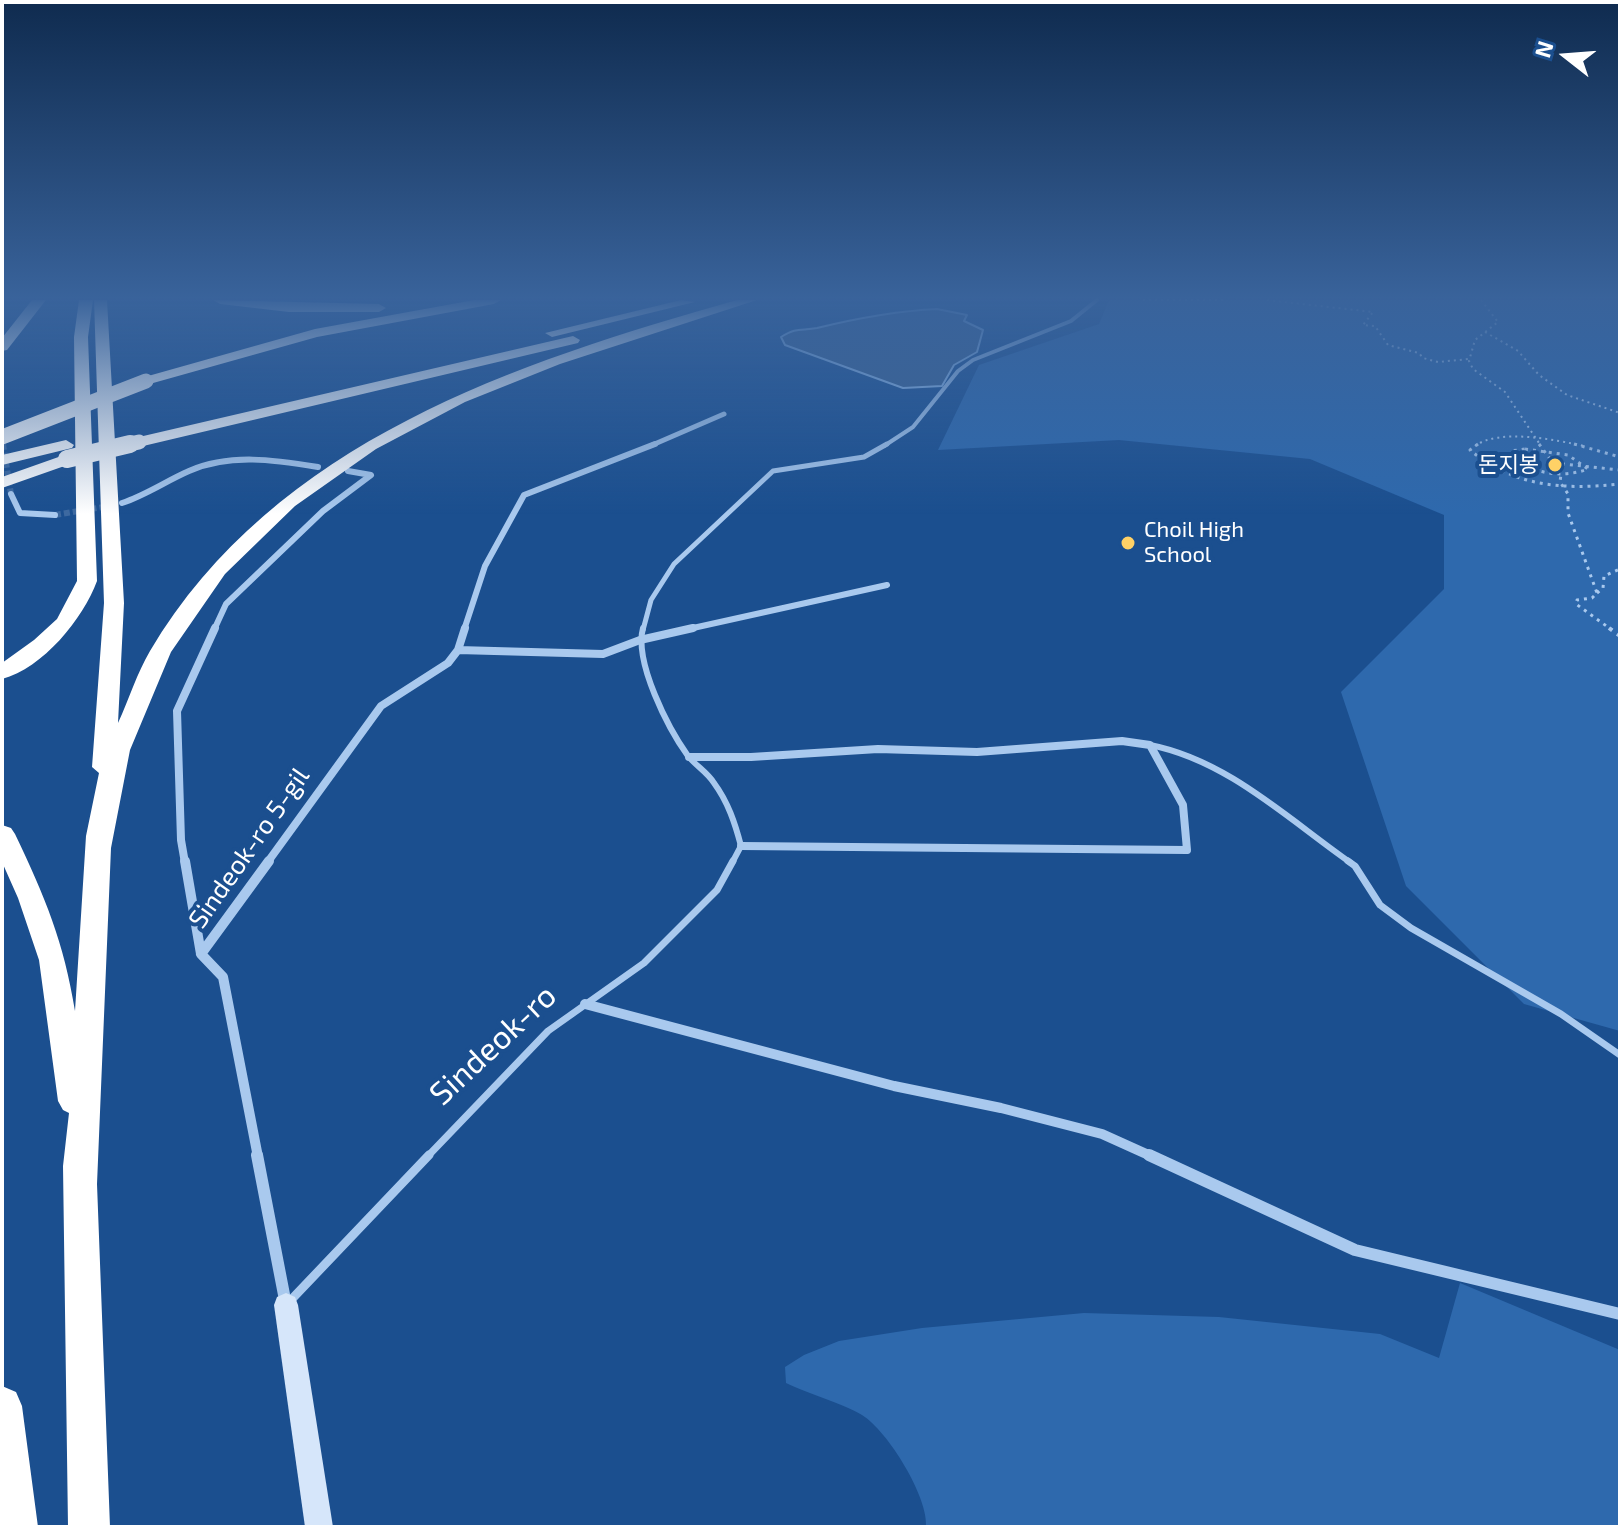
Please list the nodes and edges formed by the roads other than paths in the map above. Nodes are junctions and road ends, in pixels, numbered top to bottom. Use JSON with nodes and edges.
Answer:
{"nodes":[{"id":1,"x":82,"y":371,"type":"edge"},
{"id":2,"x":103,"y":371,"type":"edge"},
{"id":3,"x":180,"y":371,"type":"edge"},
{"id":4,"x":403,"y":371,"type":"edge"},
{"id":5,"x":424,"y":371,"type":"edge"},
{"id":6,"x":530,"y":371,"type":"edge"},
{"id":7,"x":958,"y":371,"type":"edge"},
{"id":8,"x":724,"y":414,"type":"dead end"},
{"id":9,"x":135,"y":436,"type":"junction"},
{"id":10,"x":2,"y":437,"type":"edge"},
{"id":11,"x":66,"y":452,"type":"junction"},
{"id":12,"x":2,"y":460,"type":"edge"},
{"id":13,"x":318,"y":467,"type":"dead end"},
{"id":14,"x":348,"y":471,"type":"dead end"},
{"id":15,"x":2,"y":474,"type":"edge"},
{"id":16,"x":6,"y":488,"type":"edge"},
{"id":17,"x":122,"y":503,"type":"tunnel mouth"},
{"id":18,"x":55,"y":515,"type":"tunnel mouth"},
{"id":19,"x":887,"y":585,"type":"dead end"},
{"id":20,"x":640,"y":640,"type":"junction"},
{"id":21,"x":458,"y":650,"type":"junction"},
{"id":22,"x":2,"y":672,"type":"edge"},
{"id":23,"x":1150,"y":745,"type":"junction"},
{"id":24,"x":689,"y":757,"type":"junction"},
{"id":25,"x":2,"y":834,"type":"edge"},
{"id":26,"x":741,"y":846,"type":"junction"},
{"id":27,"x":98,"y":851,"type":"junction"},
{"id":28,"x":201,"y":954,"type":"junction"},
{"id":29,"x":585,"y":1004,"type":"junction"},
{"id":30,"x":1620,"y":1055,"type":"edge"},
{"id":31,"x":82,"y":1181,"type":"junction"},
{"id":32,"x":286,"y":1305,"type":"junction"},
{"id":33,"x":1620,"y":1314,"type":"edge"},
{"id":34,"x":2,"y":1406,"type":"edge"},
{"id":35,"x":17,"y":1527,"type":"edge"},
{"id":36,"x":89,"y":1527,"type":"edge"},
{"id":37,"x":319,"y":1527,"type":"edge"}],
"edges":[{"from":1,"to":22,"type":"highway"},
{"from":2,"to":27,"type":"highway"},
{"from":3,"to":10,"type":"highway","bridge":true},
{"from":4,"to":9,"type":"highway"},
{"from":5,"to":9,"type":"highway"},
{"from":6,"to":27,"type":"highway"},
{"from":7,"to":20,"type":"lane"},
{"from":8,"to":21,"type":"street"},
{"from":9,"to":11,"type":"highway","bridge":true},
{"from":11,"to":12,"type":"highway"},
{"from":11,"to":15,"type":"highway"},
{"from":11,"to":16,"type":"highway"},
{"from":13,"to":17,"type":"street"},
{"from":14,"to":28,"type":"street"},
{"from":16,"to":18,"type":"street"},
{"from":19,"to":20,"type":"street"},
{"from":20,"to":21,"type":"street"},
{"from":20,"to":24,"type":"lane"},
{"from":21,"to":28,"type":"street","name":"Sindeok-ro 5-gil"},
{"from":23,"to":24,"type":"street"},
{"from":23,"to":26,"type":"street"},
{"from":23,"to":30,"type":"lane"},
{"from":24,"to":26,"type":"lane"},
{"from":25,"to":31,"type":"highway"},
{"from":26,"to":29,"type":"lane","name":"Sindeok-ro"},
{"from":27,"to":31,"type":"highway"},
{"from":28,"to":32,"type":"street","name":"Sindeok-ro 5-gil"},
{"from":29,"to":32,"type":"lane","name":"Sindeok-ro"},
{"from":29,"to":33,"type":"street"},
{"from":31,"to":36,"type":"highway"},
{"from":32,"to":37,"type":"street"},
{"from":34,"to":35,"type":"highway"}]}
